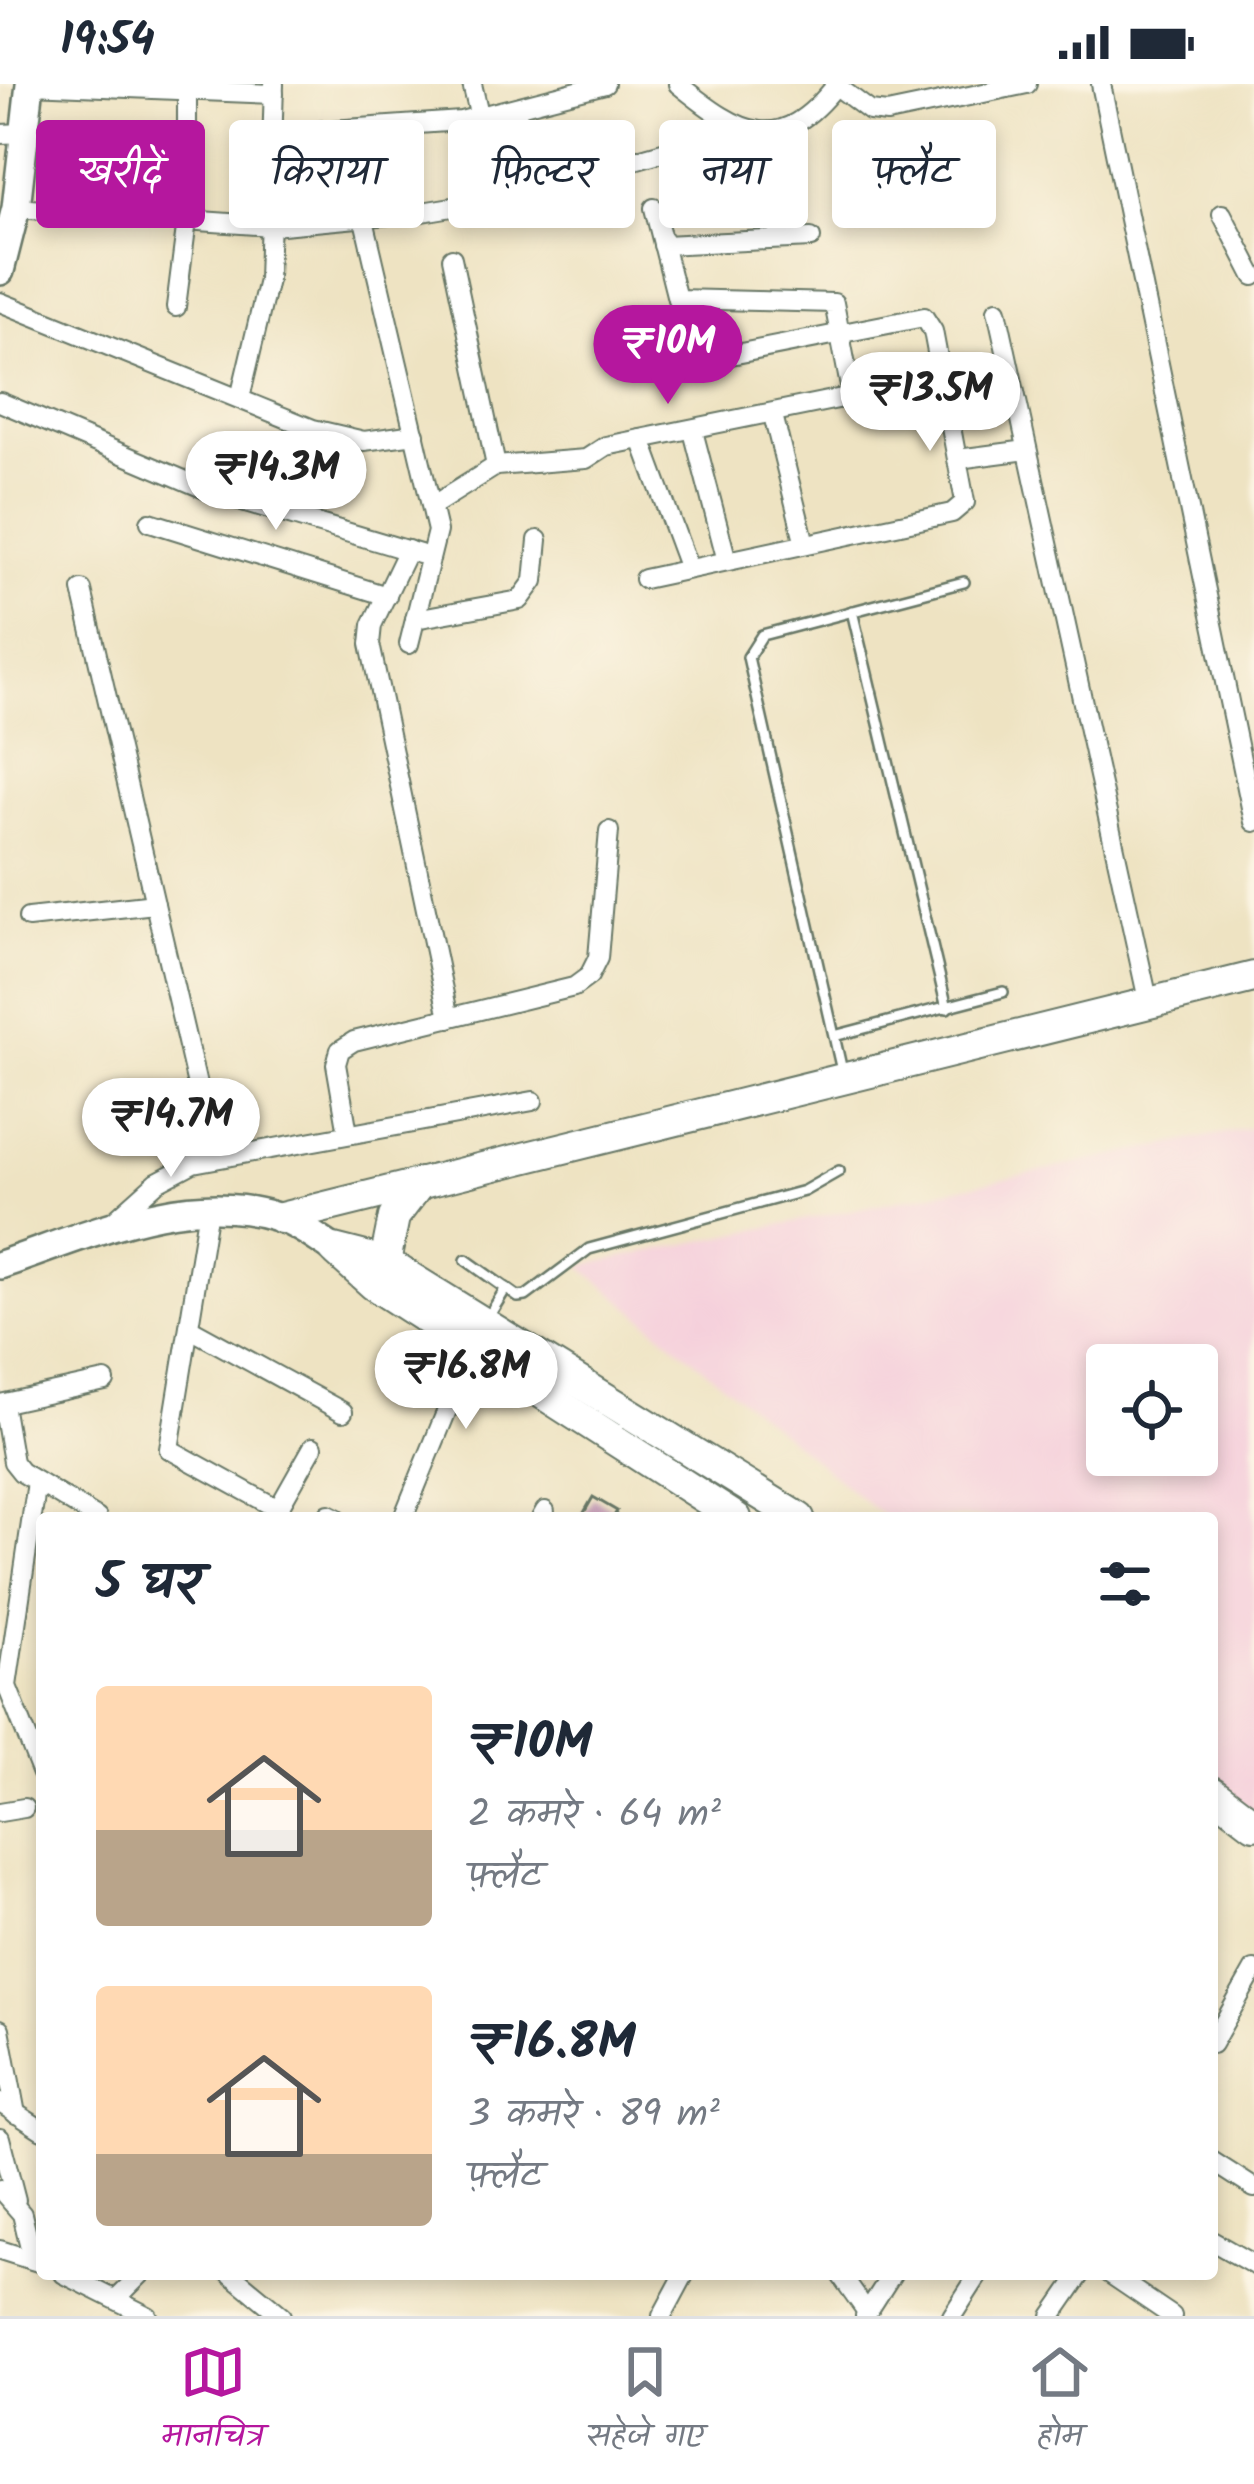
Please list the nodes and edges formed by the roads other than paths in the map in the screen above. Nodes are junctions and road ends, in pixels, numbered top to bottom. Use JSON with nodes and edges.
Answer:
{"nodes":[{"id":1,"x":30,"y":84,"type":"edge"},
{"id":2,"x":472,"y":84,"type":"edge"},
{"id":3,"x":605,"y":84,"type":"edge"},
{"id":4,"x":678,"y":84,"type":"edge"},
{"id":5,"x":836,"y":84,"type":"edge"},
{"id":6,"x":1027,"y":84,"type":"edge"},
{"id":7,"x":1101,"y":84,"type":"edge"},
{"id":8,"x":274,"y":89,"type":"edge"},
{"id":9,"x":187,"y":91,"type":"junction"},
{"id":10,"x":516,"y":109,"type":"junction"},
{"id":11,"x":480,"y":118,"type":"junction"},
{"id":12,"x":187,"y":120,"type":"edge"},
{"id":13,"x":274,"y":120,"type":"edge"},
{"id":14,"x":519,"y":120,"type":"edge"},
{"id":15,"x":727,"y":120,"type":"edge"},
{"id":16,"x":805,"y":120,"type":"edge"},
{"id":17,"x":424,"y":123,"type":"edge"},
{"id":18,"x":12,"y":134,"type":"edge"},
{"id":19,"x":16,"y":208,"type":"junction"},
{"id":20,"x":654,"y":208,"type":"dead end"},
{"id":21,"x":36,"y":209,"type":"edge"},
{"id":22,"x":1222,"y":214,"type":"dead end"},
{"id":23,"x":186,"y":228,"type":"edge"},
{"id":24,"x":271,"y":228,"type":"edge"},
{"id":25,"x":365,"y":228,"type":"edge"},
{"id":26,"x":811,"y":238,"type":"dead end"},
{"id":27,"x":663,"y":245,"type":"junction"},
{"id":28,"x":452,"y":258,"type":"dead end"},
{"id":29,"x":0,"y":271,"type":"edge"},
{"id":30,"x":1254,"y":276,"type":"edge"},
{"id":31,"x":0,"y":302,"type":"edge"},
{"id":32,"x":176,"y":308,"type":"dead end"},
{"id":33,"x":998,"y":310,"type":"dead end"},
{"id":34,"x":843,"y":334,"type":"junction"},
{"id":35,"x":676,"y":366,"type":"dead end"},
{"id":36,"x":941,"y":378,"type":"junction"},
{"id":37,"x":852,"y":397,"type":"junction"},
{"id":38,"x":240,"y":398,"type":"junction"},
{"id":39,"x":0,"y":402,"type":"edge"},
{"id":40,"x":772,"y":415,"type":"junction"},
{"id":41,"x":693,"y":430,"type":"junction"},
{"id":42,"x":415,"y":434,"type":"junction"},
{"id":43,"x":641,"y":439,"type":"junction"},
{"id":44,"x":1027,"y":450,"type":"junction"},
{"id":45,"x":958,"y":459,"type":"junction"},
{"id":46,"x":496,"y":466,"type":"junction"},
{"id":47,"x":432,"y":506,"type":"junction"},
{"id":48,"x":150,"y":522,"type":"dead end"},
{"id":49,"x":538,"y":540,"type":"dead end"},
{"id":50,"x":805,"y":544,"type":"junction"},
{"id":51,"x":408,"y":550,"type":"junction"},
{"id":52,"x":430,"y":556,"type":"junction"},
{"id":53,"x":727,"y":561,"type":"junction"},
{"id":54,"x":689,"y":569,"type":"junction"},
{"id":55,"x":644,"y":579,"type":"dead end"},
{"id":56,"x":964,"y":582,"type":"dead end"},
{"id":57,"x":82,"y":590,"type":"dead end"},
{"id":58,"x":386,"y":596,"type":"junction"},
{"id":59,"x":851,"y":611,"type":"junction"},
{"id":60,"x":415,"y":619,"type":"junction"},
{"id":61,"x":409,"y":644,"type":"dead end"},
{"id":62,"x":1254,"y":822,"type":"edge"},
{"id":63,"x":609,"y":831,"type":"dead end"},
{"id":64,"x":155,"y":904,"type":"junction"},
{"id":65,"x":28,"y":918,"type":"dead end"},
{"id":66,"x":1254,"y":977,"type":"edge"},
{"id":67,"x":1003,"y":992,"type":"dead end"},
{"id":68,"x":1148,"y":1000,"type":"junction"},
{"id":69,"x":947,"y":1008,"type":"junction"},
{"id":70,"x":449,"y":1018,"type":"junction"},
{"id":71,"x":834,"y":1036,"type":"junction"},
{"id":72,"x":843,"y":1076,"type":"junction"},
{"id":73,"x":533,"y":1101,"type":"dead end"},
{"id":74,"x":348,"y":1133,"type":"junction"},
{"id":75,"x":214,"y":1159,"type":"junction"},
{"id":76,"x":839,"y":1171,"type":"dead end"},
{"id":77,"x":420,"y":1184,"type":"junction"},
{"id":78,"x":208,"y":1209,"type":"junction"},
{"id":79,"x":281,"y":1218,"type":"junction"},
{"id":80,"x":102,"y":1231,"type":"junction"},
{"id":81,"x":334,"y":1249,"type":"junction"},
{"id":82,"x":466,"y":1259,"type":"dead end"},
{"id":83,"x":385,"y":1262,"type":"junction"},
{"id":84,"x":0,"y":1265,"type":"edge"},
{"id":85,"x":506,"y":1288,"type":"junction"},
{"id":86,"x":189,"y":1328,"type":"junction"},
{"id":87,"x":477,"y":1337,"type":"junction"},
{"id":88,"x":105,"y":1381,"type":"dead end"},
{"id":89,"x":2,"y":1404,"type":"edge"},
{"id":90,"x":343,"y":1412,"type":"dead end"},
{"id":91,"x":313,"y":1447,"type":"dead end"},
{"id":92,"x":723,"y":1469,"type":"junction"},
{"id":93,"x":38,"y":1483,"type":"junction"},
{"id":94,"x":700,"y":1509,"type":"edge"},
{"id":95,"x":87,"y":1512,"type":"edge"},
{"id":96,"x":405,"y":1512,"type":"edge"},
{"id":97,"x":790,"y":1512,"type":"edge"},
{"id":98,"x":36,"y":1759,"type":"edge"},
{"id":99,"x":24,"y":1808,"type":"dead end"},
{"id":100,"x":0,"y":1812,"type":"edge"},
{"id":101,"x":1254,"y":1970,"type":"edge"},
{"id":102,"x":0,"y":2029,"type":"edge"},
{"id":103,"x":1218,"y":2033,"type":"edge"},
{"id":104,"x":8,"y":2108,"type":"edge"},
{"id":105,"x":36,"y":2126,"type":"edge"},
{"id":106,"x":0,"y":2138,"type":"edge"},
{"id":107,"x":1218,"y":2166,"type":"edge"},
{"id":108,"x":1254,"y":2188,"type":"edge"},
{"id":109,"x":8,"y":2195,"type":"edge"},
{"id":110,"x":1218,"y":2244,"type":"edge"},
{"id":111,"x":0,"y":2250,"type":"edge"},
{"id":112,"x":36,"y":2258,"type":"edge"},
{"id":113,"x":36,"y":2261,"type":"edge"},
{"id":114,"x":1254,"y":2265,"type":"edge"},
{"id":115,"x":77,"y":2280,"type":"edge"},
{"id":116,"x":135,"y":2280,"type":"edge"},
{"id":117,"x":238,"y":2280,"type":"edge"},
{"id":118,"x":681,"y":2280,"type":"edge"},
{"id":119,"x":844,"y":2280,"type":"edge"},
{"id":120,"x":888,"y":2280,"type":"edge"},
{"id":121,"x":975,"y":2280,"type":"edge"},
{"id":122,"x":1078,"y":2280,"type":"edge"},
{"id":123,"x":1119,"y":2280,"type":"edge"},
{"id":124,"x":117,"y":2299,"type":"junction"},
{"id":125,"x":866,"y":2314,"type":"edge"},
{"id":126,"x":148,"y":2316,"type":"edge"},
{"id":127,"x":282,"y":2316,"type":"edge"},
{"id":128,"x":662,"y":2316,"type":"edge"},
{"id":129,"x":952,"y":2316,"type":"edge"},
{"id":130,"x":1052,"y":2316,"type":"edge"},
{"id":131,"x":1172,"y":2316,"type":"edge"}],
"edges":[{"from":1,"to":9,"type":"street"},
{"from":1,"to":18,"type":"main road"},
{"from":2,"to":11,"type":"street"},
{"from":3,"to":10,"type":"street"},
{"from":4,"to":15,"type":"street"},
{"from":5,"to":6,"type":"street"},
{"from":5,"to":16,"type":"street"},
{"from":7,"to":62,"type":"street"},
{"from":8,"to":9,"type":"street"},
{"from":8,"to":13,"type":"street"},
{"from":9,"to":12,"type":"street"},
{"from":10,"to":11,"type":"street"},
{"from":10,"to":14,"type":"street"},
{"from":11,"to":17,"type":"street"},
{"from":18,"to":19,"type":"main road"},
{"from":19,"to":21,"type":"street"},
{"from":19,"to":29,"type":"main road"},
{"from":20,"to":27,"type":"street"},
{"from":22,"to":30,"type":"street"},
{"from":23,"to":32,"type":"street"},
{"from":24,"to":38,"type":"street"},
{"from":25,"to":42,"type":"street"},
{"from":26,"to":27,"type":"street"},
{"from":27,"to":34,"type":"street"},
{"from":28,"to":46,"type":"street"},
{"from":31,"to":38,"type":"street"},
{"from":33,"to":44,"type":"street"},
{"from":34,"to":35,"type":"street"},
{"from":34,"to":36,"type":"street"},
{"from":34,"to":37,"type":"street"},
{"from":36,"to":37,"type":"street"},
{"from":36,"to":45,"type":"street"},
{"from":37,"to":40,"type":"street"},
{"from":38,"to":42,"type":"street"},
{"from":39,"to":51,"type":"street"},
{"from":40,"to":41,"type":"street"},
{"from":40,"to":50,"type":"street"},
{"from":41,"to":43,"type":"street"},
{"from":41,"to":53,"type":"street"},
{"from":42,"to":47,"type":"street"},
{"from":43,"to":46,"type":"street"},
{"from":43,"to":54,"type":"street"},
{"from":44,"to":45,"type":"street"},
{"from":44,"to":68,"type":"street"},
{"from":45,"to":50,"type":"street"},
{"from":46,"to":47,"type":"street"},
{"from":47,"to":52,"type":"street"},
{"from":48,"to":58,"type":"street"},
{"from":49,"to":60,"type":"street"},
{"from":50,"to":53,"type":"street"},
{"from":51,"to":52,"type":"street"},
{"from":51,"to":58,"type":"street"},
{"from":52,"to":60,"type":"street"},
{"from":53,"to":54,"type":"street"},
{"from":54,"to":55,"type":"street"},
{"from":56,"to":59,"type":"lane"},
{"from":57,"to":64,"type":"street"},
{"from":58,"to":70,"type":"street"},
{"from":59,"to":69,"type":"lane"},
{"from":59,"to":71,"type":"lane"},
{"from":60,"to":61,"type":"street"},
{"from":63,"to":70,"type":"street"},
{"from":64,"to":65,"type":"street"},
{"from":64,"to":75,"type":"street"},
{"from":66,"to":68,"type":"main road"},
{"from":67,"to":69,"type":"lane"},
{"from":68,"to":72,"type":"main road"},
{"from":69,"to":71,"type":"lane"},
{"from":70,"to":74,"type":"street"},
{"from":71,"to":72,"type":"lane"},
{"from":72,"to":77,"type":"main road"},
{"from":73,"to":74,"type":"street"},
{"from":74,"to":75,"type":"street"},
{"from":75,"to":80,"type":"street"},
{"from":76,"to":85,"type":"lane"},
{"from":77,"to":79,"type":"main road"},
{"from":77,"to":83,"type":"main road"},
{"from":78,"to":79,"type":"main road"},
{"from":78,"to":80,"type":"main road"},
{"from":78,"to":86,"type":"street"},
{"from":79,"to":81,"type":"main road"},
{"from":80,"to":84,"type":"main road"},
{"from":81,"to":83,"type":"main road"},
{"from":81,"to":87,"type":"main road"},
{"from":82,"to":85,"type":"lane"},
{"from":83,"to":87,"type":"main road"},
{"from":85,"to":87,"type":"lane"},
{"from":86,"to":90,"type":"street"},
{"from":86,"to":91,"type":"street"},
{"from":87,"to":92,"type":"main road"},
{"from":87,"to":94,"type":"main road"},
{"from":87,"to":96,"type":"street"},
{"from":88,"to":89,"type":"street"},
{"from":89,"to":93,"type":"street"},
{"from":92,"to":94,"type":"street"},
{"from":92,"to":97,"type":"main road"},
{"from":93,"to":95,"type":"street"},
{"from":93,"to":98,"type":"street"},
{"from":99,"to":100,"type":"street"},
{"from":101,"to":103,"type":"street"},
{"from":102,"to":104,"type":"street"},
{"from":104,"to":105,"type":"street"},
{"from":106,"to":109,"type":"street"},
{"from":107,"to":108,"type":"street"},
{"from":109,"to":112,"type":"street"},
{"from":110,"to":114,"type":"street"},
{"from":111,"to":113,"type":"street"},
{"from":115,"to":124,"type":"street"},
{"from":116,"to":124,"type":"street"},
{"from":117,"to":127,"type":"street"},
{"from":118,"to":128,"type":"street"},
{"from":119,"to":125,"type":"street"},
{"from":120,"to":125,"type":"street"},
{"from":121,"to":129,"type":"street"},
{"from":122,"to":130,"type":"street"},
{"from":123,"to":131,"type":"street"},
{"from":124,"to":126,"type":"street"}]}
